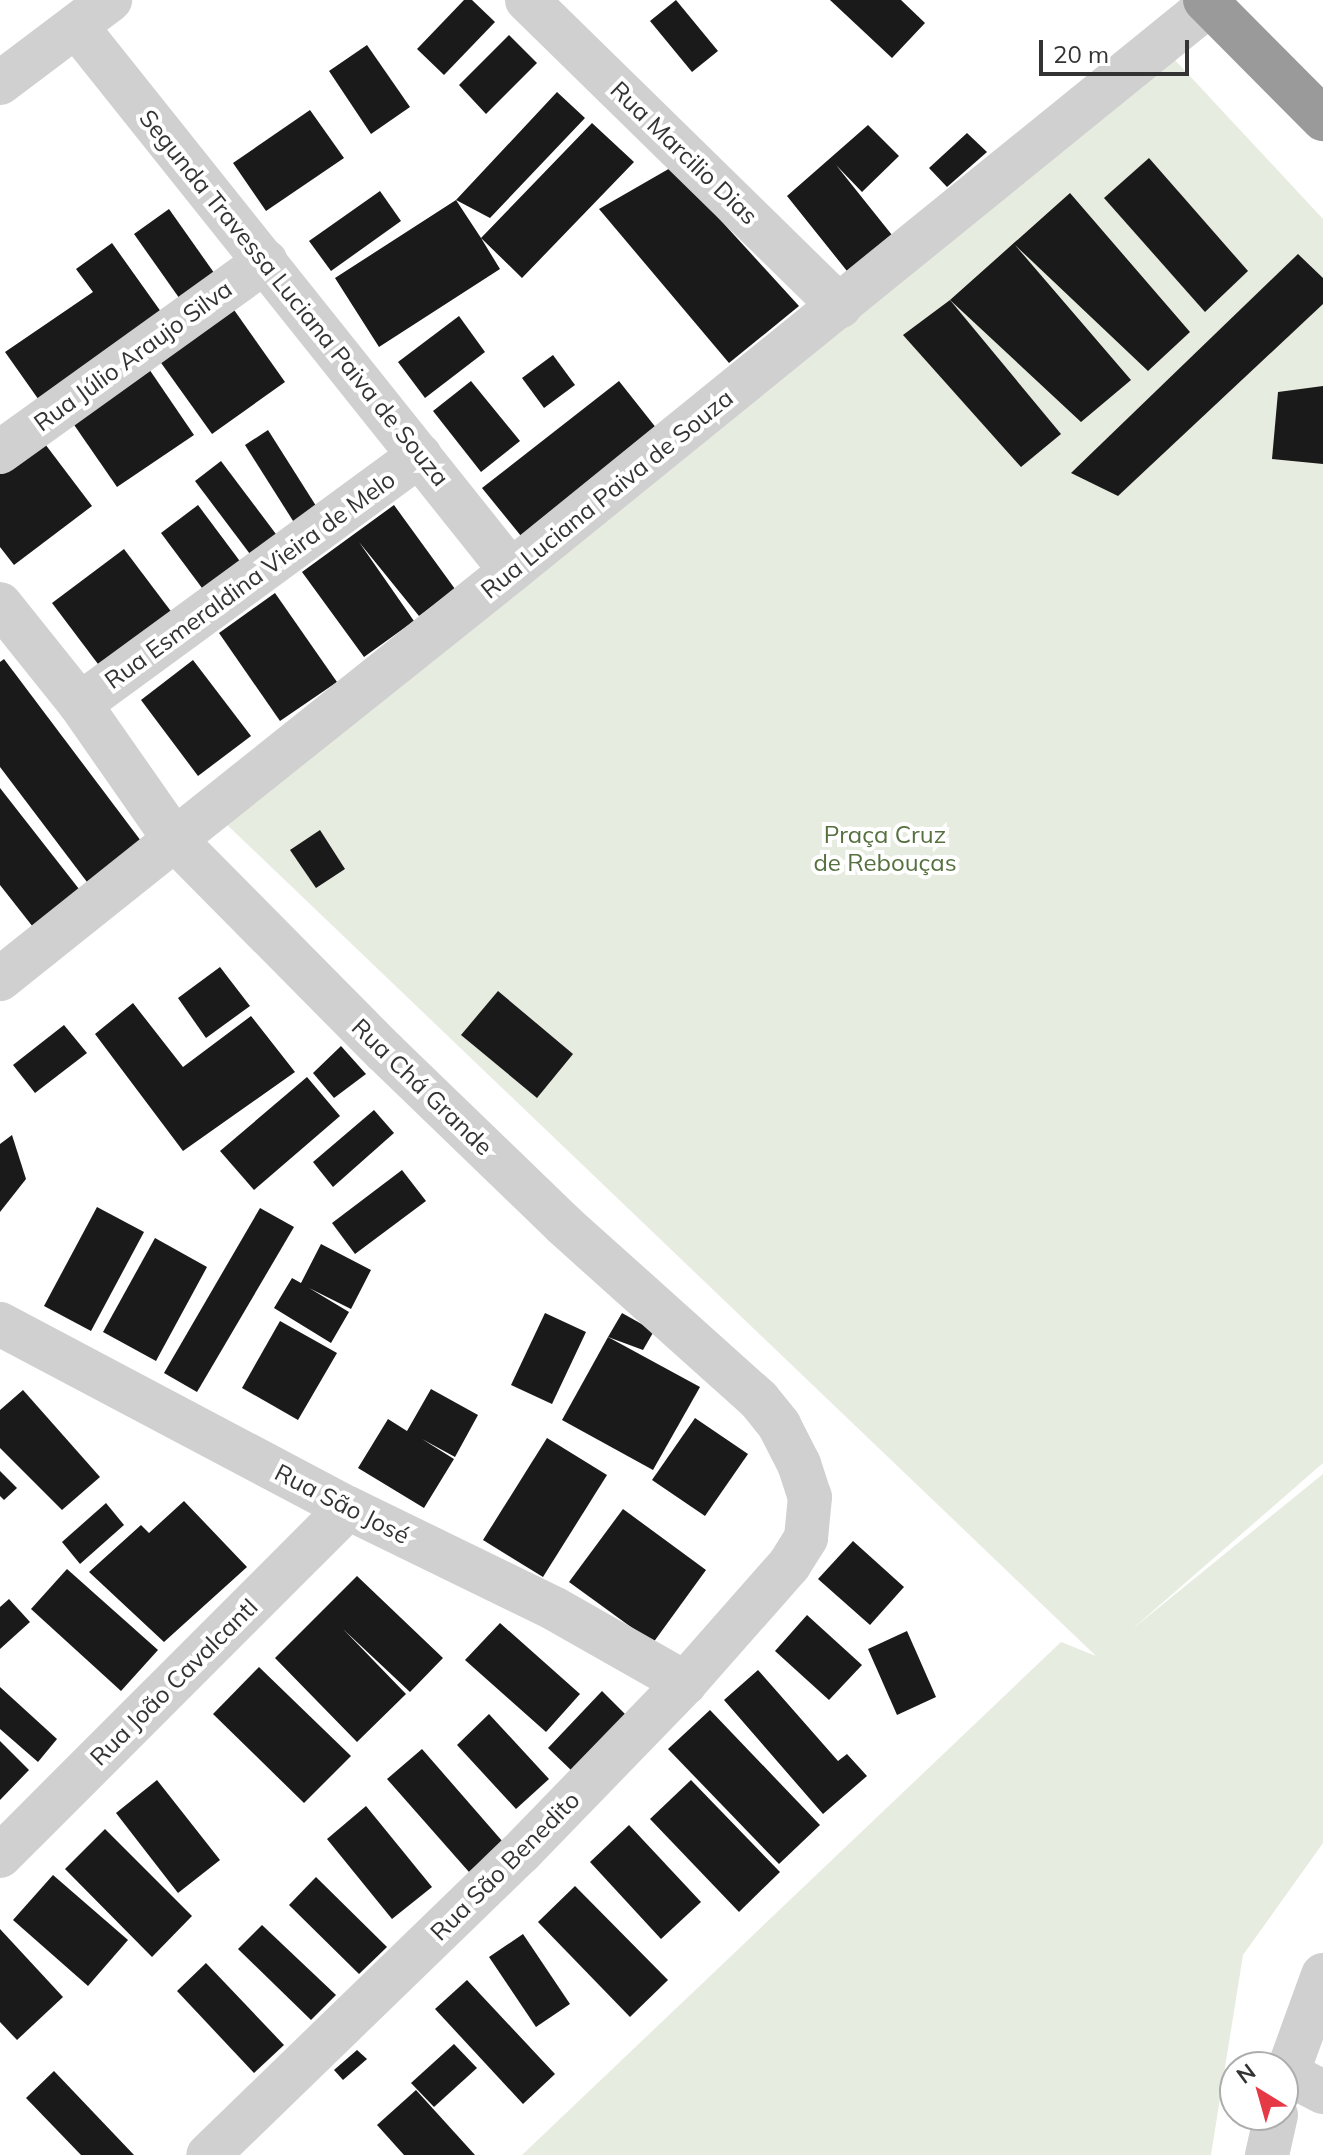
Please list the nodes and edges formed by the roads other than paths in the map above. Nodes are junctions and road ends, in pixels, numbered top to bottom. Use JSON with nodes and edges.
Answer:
{"nodes":[{"id":1,"x":110,"y":0,"type":"edge"},
{"id":2,"x":527,"y":0,"type":"edge"},
{"id":3,"x":1207,"y":2,"type":"edge"},
{"id":4,"x":76,"y":26,"type":"junction"},
{"id":5,"x":0,"y":83,"type":"edge"},
{"id":6,"x":1323,"y":119,"type":"edge"},
{"id":7,"x":266,"y":261,"type":"junction"},
{"id":8,"x":840,"y":306,"type":"junction"},
{"id":9,"x":0,"y":452,"type":"edge"},
{"id":10,"x":420,"y":455,"type":"junction"},
{"id":11,"x":511,"y":571,"type":"junction"},
{"id":12,"x":0,"y":604,"type":"edge"},
{"id":13,"x":80,"y":704,"type":"junction"},
{"id":14,"x":175,"y":840,"type":"junction"},
{"id":15,"x":0,"y":979,"type":"edge"},
{"id":16,"x":5,"y":1334,"type":"edge"},
{"id":17,"x":348,"y":1508,"type":"junction"},
{"id":18,"x":789,"y":1565,"type":"joint"},
{"id":19,"x":685,"y":1683,"type":"junction"},
{"id":20,"x":0,"y":1856,"type":"edge"},
{"id":21,"x":1323,"y":1975,"type":"edge"},
{"id":22,"x":1299,"y":2075,"type":"edge"},
{"id":23,"x":1272,"y":2131,"type":"edge"},
{"id":24,"x":208,"y":2155,"type":"edge"},
{"id":25,"x":1267,"y":2155,"type":"edge"}],
"edges":[{"from":1,"to":4,"type":"street"},
{"from":2,"to":8,"type":"street","name":"Rua Marcilio Dias"},
{"from":3,"to":6,"type":"highway"},
{"from":3,"to":8,"type":"street","name":"Rua Luciana Paiva de Souza"},
{"from":4,"to":5,"type":"street"},
{"from":4,"to":7,"type":"street","name":"Segunda Travessa Luciana Paiva de Souza"},
{"from":7,"to":9,"type":"street","name":"Rua Júlio Araujo Silva"},
{"from":7,"to":10,"type":"street","name":"Segunda Travessa Luciana Paiva de Souza"},
{"from":8,"to":11,"type":"street","name":"Rua Luciana Paiva de Souza"},
{"from":10,"to":11,"type":"street","name":"Segunda Travessa Luciana Paiva de Souza"},
{"from":10,"to":13,"type":"street","name":"Rua Esmeraldina Vieira de Melo"},
{"from":11,"to":14,"type":"street","name":"Rua Luciana Paiva de Souza"},
{"from":12,"to":13,"type":"street","name":"Rua Chá Grande"},
{"from":13,"to":14,"type":"street","name":"Rua Chá Grande"},
{"from":14,"to":15,"type":"street","name":"Rua Luciana Paiva de Souza"},
{"from":14,"to":18,"type":"street","name":"Rua Chá Grande"},
{"from":16,"to":17,"type":"street","name":"Rua São José"},
{"from":17,"to":19,"type":"street","name":"Rua São José"},
{"from":17,"to":20,"type":"street","name":"Rua João CavalcantI"},
{"from":18,"to":19,"type":"street","name":"Rua São Benedito"},
{"from":19,"to":24,"type":"street","name":"Rua São Benedito"},
{"from":21,"to":22,"type":"street"},
{"from":23,"to":25,"type":"street"}]}
